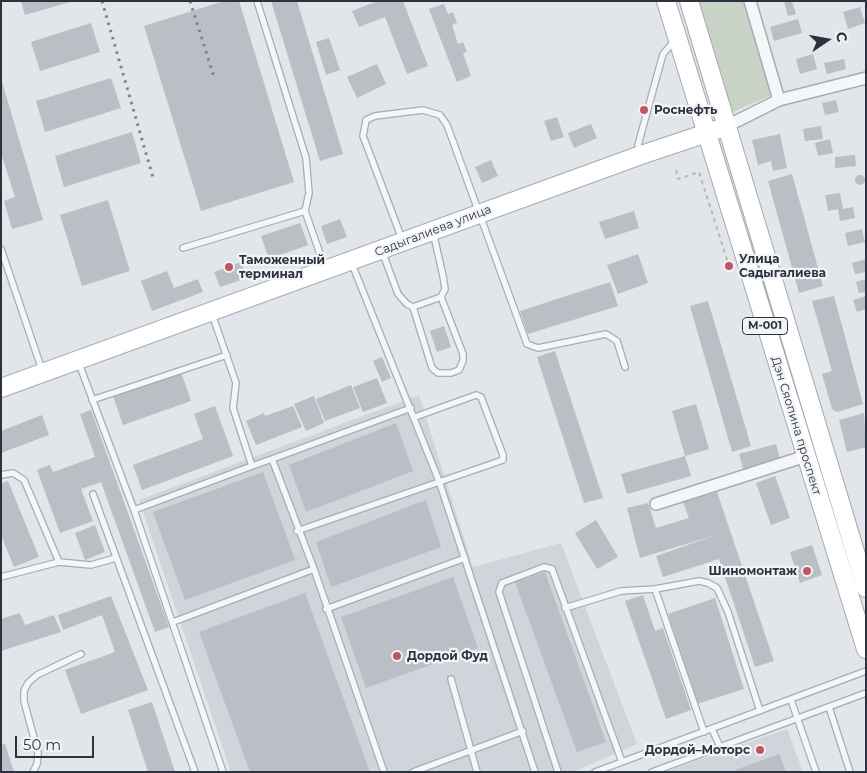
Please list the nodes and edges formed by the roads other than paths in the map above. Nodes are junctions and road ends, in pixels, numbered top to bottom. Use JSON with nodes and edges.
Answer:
{"nodes":[{"id":1,"x":257,"y":1,"type":"edge"},
{"id":2,"x":666,"y":1,"type":"edge"},
{"id":3,"x":689,"y":1,"type":"edge"},
{"id":4,"x":750,"y":1,"type":"edge"},
{"id":5,"x":678,"y":37,"type":"junction"},
{"id":6,"x":866,"y":78,"type":"edge"},
{"id":7,"x":779,"y":100,"type":"junction"},
{"id":8,"x":725,"y":127,"type":"junction"},
{"id":9,"x":706,"y":133,"type":"junction"},
{"id":10,"x":641,"y":155,"type":"junction"},
{"id":11,"x":305,"y":211,"type":"junction"},
{"id":12,"x":480,"y":214,"type":"junction"},
{"id":13,"x":433,"y":232,"type":"junction"},
{"id":14,"x":404,"y":242,"type":"junction"},
{"id":15,"x":183,"y":248,"type":"dead end"},
{"id":16,"x":1,"y":249,"type":"edge"},
{"id":17,"x":382,"y":251,"type":"junction"},
{"id":18,"x":351,"y":262,"type":"junction"},
{"id":19,"x":326,"y":271,"type":"junction"},
{"id":20,"x":441,"y":297,"type":"junction"},
{"id":21,"x":413,"y":307,"type":"junction"},
{"id":22,"x":211,"y":311,"type":"junction"},
{"id":23,"x":227,"y":355,"type":"junction"},
{"id":24,"x":78,"y":360,"type":"junction"},
{"id":25,"x":624,"y":367,"type":"dead end"},
{"id":26,"x":43,"y":373,"type":"junction"},
{"id":27,"x":1,"y":388,"type":"edge"},
{"id":28,"x":92,"y":400,"type":"junction"},
{"id":29,"x":411,"y":408,"type":"junction"},
{"id":30,"x":415,"y":417,"type":"junction"},
{"id":31,"x":806,"y":456,"type":"junction"},
{"id":32,"x":272,"y":459,"type":"junction"},
{"id":33,"x":252,"y":466,"type":"junction"},
{"id":34,"x":1,"y":475,"type":"edge"},
{"id":35,"x":438,"y":481,"type":"junction"},
{"id":36,"x":93,"y":494,"type":"dead end"},
{"id":37,"x":656,"y":504,"type":"dead end"},
{"id":38,"x":134,"y":510,"type":"junction"},
{"id":39,"x":297,"y":531,"type":"junction"},
{"id":40,"x":116,"y":558,"type":"junction"},
{"id":41,"x":465,"y":558,"type":"junction"},
{"id":42,"x":59,"y":562,"type":"junction"},
{"id":43,"x":314,"y":569,"type":"junction"},
{"id":44,"x":1,"y":577,"type":"edge"},
{"id":45,"x":866,"y":588,"type":"edge"},
{"id":46,"x":655,"y":589,"type":"junction"},
{"id":47,"x":326,"y":608,"type":"junction"},
{"id":48,"x":565,"y":608,"type":"junction"},
{"id":49,"x":173,"y":622,"type":"junction"},
{"id":50,"x":866,"y":649,"type":"edge"},
{"id":51,"x":81,"y":654,"type":"dead end"},
{"id":52,"x":866,"y":671,"type":"edge"},
{"id":53,"x":451,"y":679,"type":"dead end"},
{"id":54,"x":866,"y":693,"type":"edge"},
{"id":55,"x":791,"y":700,"type":"junction"},
{"id":56,"x":829,"y":707,"type":"junction"},
{"id":57,"x":760,"y":711,"type":"junction"},
{"id":58,"x":797,"y":719,"type":"junction"},
{"id":59,"x":712,"y":729,"type":"junction"},
{"id":60,"x":523,"y":731,"type":"junction"},
{"id":61,"x":704,"y":732,"type":"junction"},
{"id":62,"x":720,"y":747,"type":"junction"},
{"id":63,"x":472,"y":751,"type":"junction"},
{"id":64,"x":622,"y":762,"type":"junction"},
{"id":65,"x":33,"y":772,"type":"edge"},
{"id":66,"x":195,"y":772,"type":"edge"},
{"id":67,"x":223,"y":772,"type":"edge"},
{"id":68,"x":384,"y":772,"type":"edge"},
{"id":69,"x":413,"y":772,"type":"edge"},
{"id":70,"x":477,"y":772,"type":"edge"},
{"id":71,"x":535,"y":772,"type":"edge"},
{"id":72,"x":558,"y":772,"type":"edge"},
{"id":73,"x":595,"y":772,"type":"edge"},
{"id":74,"x":652,"y":772,"type":"edge"},
{"id":75,"x":816,"y":772,"type":"edge"},
{"id":76,"x":850,"y":772,"type":"edge"}],
"edges":[{"from":1,"to":11,"type":"lane"},
{"from":2,"to":5,"type":"main road","name":"Дэн Сяопина проспект","number":"M-001"},
{"from":3,"to":8,"type":"main road","name":"Дэн Сяопина проспект","number":"M-001"},
{"from":4,"to":7,"type":"street"},
{"from":5,"to":9,"type":"main road","name":"Дэн Сяопина проспект","number":"M-001"},
{"from":5,"to":10,"type":"lane"},
{"from":6,"to":7,"type":"street","name":"Садыгалиева улица"},
{"from":7,"to":8,"type":"street","name":"Садыгалиева улица"},
{"from":8,"to":9,"type":"main road","name":"Садыгалиева улица"},
{"from":8,"to":45,"type":"main road","name":"Дэн Сяопина проспект","number":"M-001"},
{"from":9,"to":10,"type":"main road","name":"Садыгалиева улица"},
{"from":9,"to":31,"type":"main road","name":"Дэн Сяопина проспект","number":"M-001"},
{"from":10,"to":12,"type":"main road","name":"Садыгалиева улица"},
{"from":11,"to":15,"type":"lane"},
{"from":11,"to":19,"type":"lane"},
{"from":12,"to":13,"type":"main road","name":"Садыгалиева улица"},
{"from":12,"to":14,"type":"lane"},
{"from":12,"to":25,"type":"lane"},
{"from":13,"to":14,"type":"main road","name":"Садыгалиева улица"},
{"from":13,"to":20,"type":"lane"},
{"from":14,"to":17,"type":"main road","name":"Садыгалиева улица"},
{"from":16,"to":26,"type":"lane"},
{"from":17,"to":18,"type":"main road","name":"Садыгалиева улица"},
{"from":17,"to":21,"type":"lane"},
{"from":18,"to":19,"type":"main road","name":"Садыгалиева улица"},
{"from":18,"to":29,"type":"lane"},
{"from":19,"to":22,"type":"main road","name":"Садыгалиева улица"},
{"from":20,"to":21,"type":"lane"},
{"from":20,"to":21,"type":"lane"},
{"from":22,"to":23,"type":"lane"},
{"from":22,"to":24,"type":"main road","name":"Садыгалиева улица"},
{"from":23,"to":28,"type":"lane"},
{"from":23,"to":33,"type":"lane"},
{"from":24,"to":26,"type":"main road","name":"Садыгалиева улица"},
{"from":24,"to":28,"type":"lane"},
{"from":26,"to":27,"type":"main road","name":"Садыгалиева улица"},
{"from":28,"to":38,"type":"lane"},
{"from":29,"to":30,"type":"lane"},
{"from":29,"to":32,"type":"lane"},
{"from":30,"to":35,"type":"lane"},
{"from":30,"to":35,"type":"lane"},
{"from":31,"to":37,"type":"street"},
{"from":31,"to":50,"type":"main road","name":"Дэн Сяопина проспект","number":"M-001"},
{"from":32,"to":33,"type":"lane"},
{"from":32,"to":39,"type":"lane"},
{"from":33,"to":38,"type":"lane"},
{"from":34,"to":42,"type":"lane"},
{"from":35,"to":39,"type":"lane"},
{"from":35,"to":41,"type":"lane"},
{"from":36,"to":40,"type":"lane"},
{"from":38,"to":49,"type":"lane"},
{"from":39,"to":43,"type":"lane"},
{"from":40,"to":42,"type":"lane"},
{"from":40,"to":66,"type":"lane"},
{"from":41,"to":47,"type":"lane"},
{"from":41,"to":60,"type":"lane"},
{"from":42,"to":44,"type":"lane"},
{"from":43,"to":47,"type":"lane"},
{"from":43,"to":49,"type":"lane"},
{"from":46,"to":48,"type":"lane"},
{"from":46,"to":57,"type":"lane"},
{"from":46,"to":61,"type":"lane"},
{"from":47,"to":68,"type":"lane"},
{"from":48,"to":64,"type":"lane"},
{"from":48,"to":72,"type":"lane"},
{"from":49,"to":67,"type":"lane"},
{"from":51,"to":65,"type":"lane"},
{"from":52,"to":55,"type":"lane"},
{"from":53,"to":63,"type":"lane"},
{"from":54,"to":56,"type":"lane"},
{"from":55,"to":57,"type":"lane"},
{"from":55,"to":58,"type":"lane"},
{"from":56,"to":58,"type":"lane"},
{"from":56,"to":76,"type":"lane"},
{"from":57,"to":59,"type":"lane"},
{"from":58,"to":62,"type":"lane"},
{"from":58,"to":75,"type":"lane"},
{"from":59,"to":61,"type":"lane"},
{"from":59,"to":62,"type":"lane"},
{"from":60,"to":63,"type":"lane"},
{"from":60,"to":71,"type":"lane"},
{"from":61,"to":64,"type":"lane"},
{"from":62,"to":74,"type":"lane"},
{"from":63,"to":69,"type":"lane"},
{"from":63,"to":70,"type":"lane"},
{"from":64,"to":73,"type":"lane"}]}
